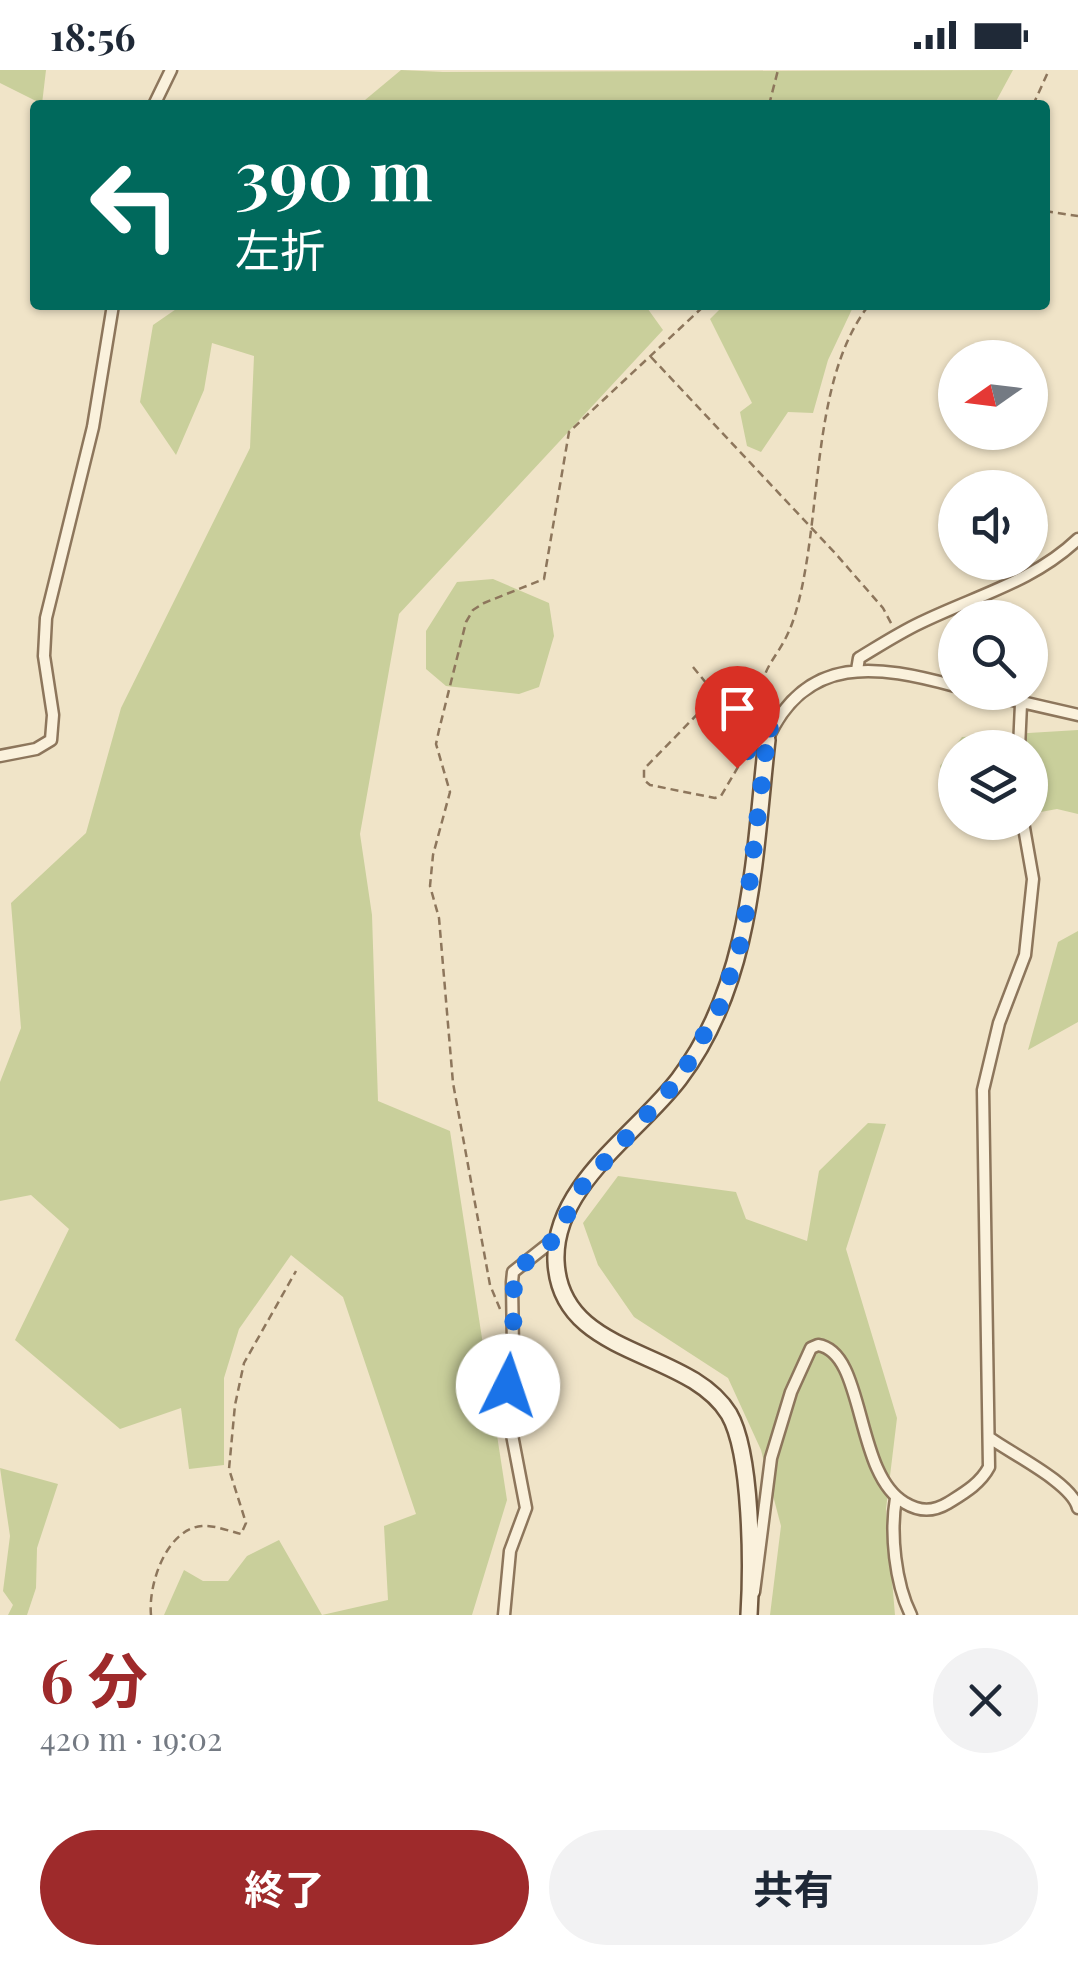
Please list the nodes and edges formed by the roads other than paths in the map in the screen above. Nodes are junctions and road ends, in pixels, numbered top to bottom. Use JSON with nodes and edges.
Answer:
{"nodes":[{"id":1,"x":171,"y":70,"type":"edge"},
{"id":2,"x":156,"y":100,"type":"edge"},
{"id":3,"x":111,"y":310,"type":"edge"},
{"id":4,"x":1078,"y":539,"type":"edge"},
{"id":5,"x":857,"y":670,"type":"junction"},
{"id":6,"x":938,"y":683,"type":"edge"},
{"id":7,"x":1048,"y":709,"type":"edge"},
{"id":8,"x":1078,"y":715,"type":"edge"},
{"id":9,"x":764,"y":735,"type":"joint"},
{"id":10,"x":0,"y":756,"type":"edge"},
{"id":11,"x":1025,"y":840,"type":"edge"},
{"id":12,"x":556,"y":1238,"type":"junction"},
{"id":13,"x":990,"y":1438,"type":"junction"},
{"id":14,"x":896,"y":1498,"type":"junction"},
{"id":15,"x":1078,"y":1508,"type":"edge"},
{"id":16,"x":749,"y":1611,"type":"edge"},
{"id":17,"x":504,"y":1615,"type":"edge"},
{"id":18,"x":911,"y":1615,"type":"edge"}],
"edges":[{"from":1,"to":2,"type":"street"},
{"from":3,"to":10,"type":"street"},
{"from":4,"to":5,"type":"street"},
{"from":5,"to":6,"type":"street"},
{"from":5,"to":9,"type":"street"},
{"from":7,"to":8,"type":"street"},
{"from":9,"to":12,"type":"street"},
{"from":11,"to":13,"type":"street"},
{"from":12,"to":16,"type":"street"},
{"from":12,"to":17,"type":"street"},
{"from":13,"to":14,"type":"street"},
{"from":13,"to":15,"type":"street"},
{"from":14,"to":16,"type":"street"},
{"from":14,"to":18,"type":"street"}]}
